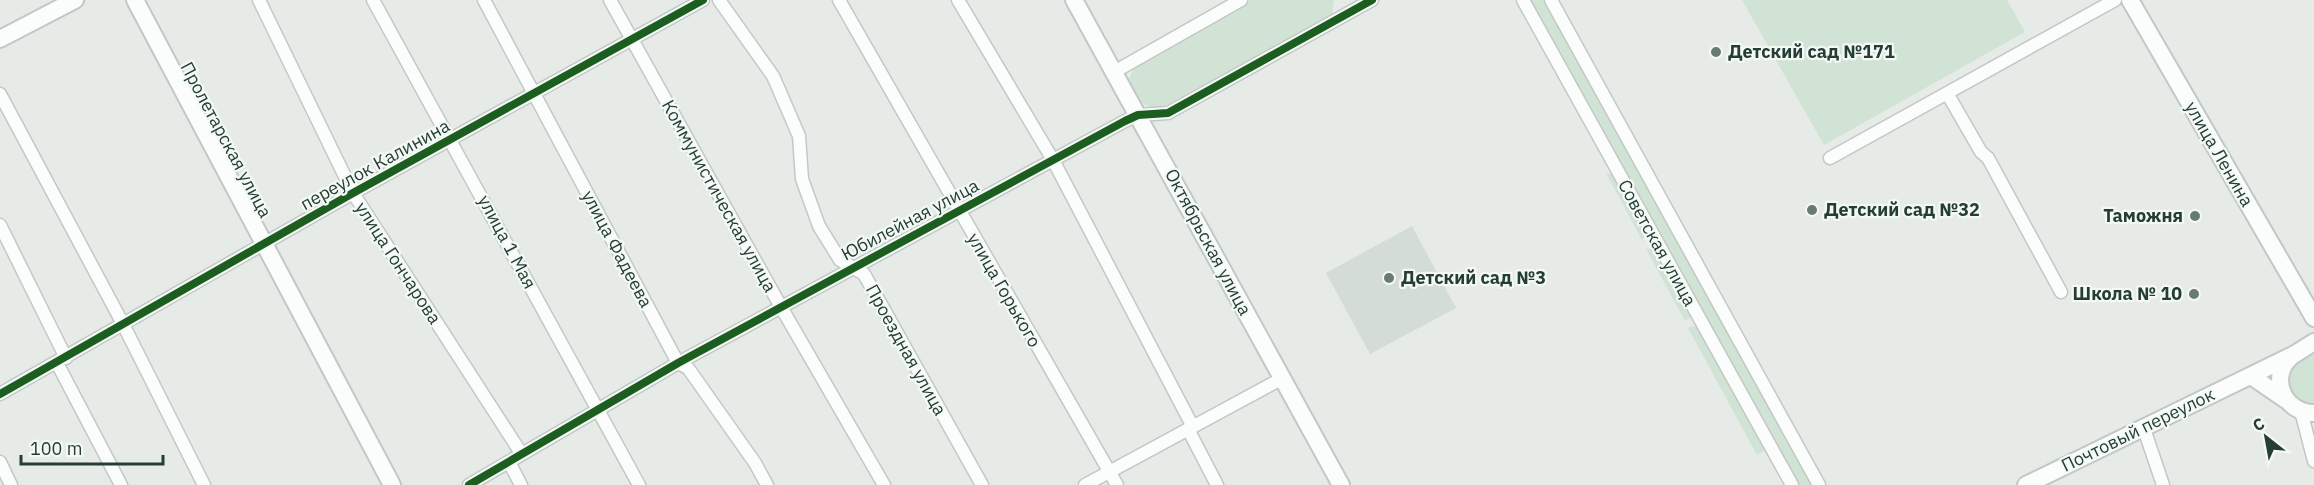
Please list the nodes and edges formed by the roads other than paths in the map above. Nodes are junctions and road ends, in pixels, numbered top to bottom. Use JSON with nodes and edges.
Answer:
{"nodes":[{"id":1,"x":75,"y":0,"type":"edge"},
{"id":2,"x":135,"y":0,"type":"edge"},
{"id":3,"x":259,"y":0,"type":"edge"},
{"id":4,"x":373,"y":0,"type":"edge"},
{"id":5,"x":484,"y":0,"type":"edge"},
{"id":6,"x":610,"y":0,"type":"edge"},
{"id":7,"x":703,"y":0,"type":"edge"},
{"id":8,"x":719,"y":0,"type":"edge"},
{"id":9,"x":839,"y":0,"type":"edge"},
{"id":10,"x":957,"y":0,"type":"edge"},
{"id":11,"x":1074,"y":0,"type":"edge"},
{"id":12,"x":1240,"y":0,"type":"edge"},
{"id":13,"x":1371,"y":0,"type":"edge"},
{"id":14,"x":1523,"y":0,"type":"edge"},
{"id":15,"x":1551,"y":0,"type":"edge"},
{"id":16,"x":2115,"y":0,"type":"edge"},
{"id":17,"x":2130,"y":0,"type":"edge"},
{"id":18,"x":0,"y":39,"type":"edge"},
{"id":19,"x":632,"y":40,"type":"junction"},
{"id":20,"x":1114,"y":72,"type":"junction"},
{"id":21,"x":1947,"y":93,"type":"junction"},
{"id":22,"x":0,"y":94,"type":"edge"},
{"id":23,"x":534,"y":94,"type":"junction"},
{"id":24,"x":1138,"y":115,"type":"junction"},
{"id":25,"x":451,"y":140,"type":"junction"},
{"id":26,"x":1830,"y":158,"type":"dead end"},
{"id":27,"x":1053,"y":159,"type":"junction"},
{"id":28,"x":353,"y":193,"type":"junction"},
{"id":29,"x":959,"y":212,"type":"junction"},
{"id":30,"x":0,"y":225,"type":"edge"},
{"id":31,"x":264,"y":244,"type":"junction"},
{"id":32,"x":852,"y":268,"type":"junction"},
{"id":33,"x":2061,"y":292,"type":"dead end"},
{"id":34,"x":781,"y":307,"type":"junction"},
{"id":35,"x":2312,"y":317,"type":"edge"},
{"id":36,"x":123,"y":324,"type":"junction"},
{"id":37,"x":2314,"y":342,"type":"edge"},
{"id":38,"x":2314,"y":349,"type":"edge"},
{"id":39,"x":2295,"y":354,"type":"junction"},
{"id":40,"x":61,"y":360,"type":"junction"},
{"id":41,"x":678,"y":363,"type":"junction"},
{"id":42,"x":2251,"y":376,"type":"junction"},
{"id":43,"x":1281,"y":378,"type":"junction"},
{"id":44,"x":0,"y":394,"type":"edge"},
{"id":45,"x":2286,"y":400,"type":"junction"},
{"id":46,"x":597,"y":410,"type":"junction"},
{"id":47,"x":2310,"y":415,"type":"edge"},
{"id":48,"x":2143,"y":426,"type":"junction"},
{"id":49,"x":1191,"y":429,"type":"junction"},
{"id":50,"x":520,"y":453,"type":"junction"},
{"id":51,"x":2314,"y":461,"type":"edge"},
{"id":52,"x":0,"y":462,"type":"edge"},
{"id":53,"x":509,"y":462,"type":"junction"},
{"id":54,"x":1110,"y":473,"type":"junction"},
{"id":55,"x":2045,"y":481,"type":"edge"},
{"id":56,"x":11,"y":485,"type":"edge"},
{"id":57,"x":121,"y":485,"type":"edge"},
{"id":58,"x":204,"y":485,"type":"edge"},
{"id":59,"x":392,"y":485,"type":"edge"},
{"id":60,"x":469,"y":485,"type":"edge"},
{"id":61,"x":521,"y":485,"type":"edge"},
{"id":62,"x":639,"y":485,"type":"edge"},
{"id":63,"x":767,"y":485,"type":"edge"},
{"id":64,"x":884,"y":485,"type":"edge"},
{"id":65,"x":982,"y":485,"type":"edge"},
{"id":66,"x":1085,"y":485,"type":"edge"},
{"id":67,"x":1117,"y":485,"type":"edge"},
{"id":68,"x":1217,"y":485,"type":"edge"},
{"id":69,"x":1341,"y":485,"type":"edge"},
{"id":70,"x":1792,"y":485,"type":"edge"},
{"id":71,"x":1819,"y":485,"type":"edge"},
{"id":72,"x":2026,"y":485,"type":"edge"},
{"id":73,"x":2163,"y":485,"type":"edge"}],
"edges":[{"from":1,"to":18,"type":"street"},
{"from":2,"to":31,"type":"street","name":"Пролетарская улица"},
{"from":3,"to":28,"type":"street","name":"улица Гончарова"},
{"from":4,"to":25,"type":"street","name":"улица 1 Мая"},
{"from":5,"to":23,"type":"street","name":"улица Фадеева"},
{"from":6,"to":19,"type":"street","name":"Коммунистическая улица"},
{"from":7,"to":19,"type":"street","name":"переулок Калинина"},
{"from":8,"to":32,"type":"street","name":"Проездная улица"},
{"from":9,"to":29,"type":"street","name":"улица Горького"},
{"from":10,"to":27,"type":"street"},
{"from":11,"to":20,"type":"street","name":"Октябрьская улица"},
{"from":12,"to":20,"type":"street"},
{"from":13,"to":24,"type":"street","name":"Юбилейная улица"},
{"from":14,"to":70,"type":"street","name":"Советская улица"},
{"from":15,"to":71,"type":"street","name":"Советская улица"},
{"from":16,"to":21,"type":"street"},
{"from":17,"to":35,"type":"street","name":"улица Ленина"},
{"from":19,"to":23,"type":"street","name":"переулок Калинина"},
{"from":19,"to":34,"type":"street","name":"Коммунистическая улица"},
{"from":20,"to":24,"type":"street","name":"Октябрьская улица"},
{"from":21,"to":26,"type":"street"},
{"from":21,"to":33,"type":"street"},
{"from":22,"to":36,"type":"street"},
{"from":23,"to":25,"type":"street","name":"переулок Калинина"},
{"from":23,"to":41,"type":"street","name":"улица Фадеева"},
{"from":24,"to":27,"type":"street","name":"Юбилейная улица"},
{"from":24,"to":43,"type":"street","name":"Октябрьская улица"},
{"from":25,"to":28,"type":"street","name":"переулок Калинина"},
{"from":25,"to":46,"type":"street","name":"улица 1 Мая"},
{"from":27,"to":29,"type":"street","name":"Юбилейная улица"},
{"from":27,"to":49,"type":"street"},
{"from":28,"to":31,"type":"street","name":"переулок Калинина"},
{"from":28,"to":50,"type":"street","name":"улица Гончарова"},
{"from":29,"to":32,"type":"street","name":"Юбилейная улица"},
{"from":29,"to":54,"type":"street","name":"улица Горького"},
{"from":30,"to":40,"type":"street"},
{"from":31,"to":36,"type":"street","name":"переулок Калинина"},
{"from":31,"to":59,"type":"street","name":"Пролетарская улица"},
{"from":32,"to":34,"type":"street","name":"Юбилейная улица"},
{"from":32,"to":65,"type":"street","name":"Проездная улица"},
{"from":34,"to":41,"type":"street","name":"Юбилейная улица"},
{"from":34,"to":64,"type":"street","name":"Коммунистическая улица"},
{"from":36,"to":40,"type":"street","name":"переулок Калинина"},
{"from":36,"to":58,"type":"street"},
{"from":37,"to":39,"type":"street"},
{"from":38,"to":39,"type":"street"},
{"from":39,"to":42,"type":"street","name":"Почтовый переулок"},
{"from":39,"to":45,"type":"street"},
{"from":40,"to":44,"type":"street","name":"переулок Калинина"},
{"from":40,"to":57,"type":"street"},
{"from":41,"to":46,"type":"street","name":"Юбилейная улица"},
{"from":41,"to":63,"type":"street","name":"улица Фадеева"},
{"from":42,"to":45,"type":"street"},
{"from":42,"to":48,"type":"street","name":"Почтовый переулок"},
{"from":43,"to":49,"type":"street"},
{"from":43,"to":69,"type":"street","name":"Октябрьская улица"},
{"from":45,"to":47,"type":"street"},
{"from":46,"to":50,"type":"street","name":"Юбилейная улица"},
{"from":46,"to":62,"type":"street","name":"улица 1 Мая"},
{"from":47,"to":51,"type":"street"},
{"from":48,"to":55,"type":"street","name":"Почтовый переулок"},
{"from":48,"to":73,"type":"street"},
{"from":49,"to":54,"type":"street"},
{"from":49,"to":68,"type":"street"},
{"from":50,"to":53,"type":"street","name":"Юбилейная улица"},
{"from":52,"to":56,"type":"street"},
{"from":53,"to":60,"type":"street","name":"Юбилейная улица"},
{"from":53,"to":61,"type":"street"},
{"from":54,"to":66,"type":"street"},
{"from":54,"to":67,"type":"street","name":"улица Горького"},
{"from":55,"to":72,"type":"street","name":"Почтовый переулок"}]}
